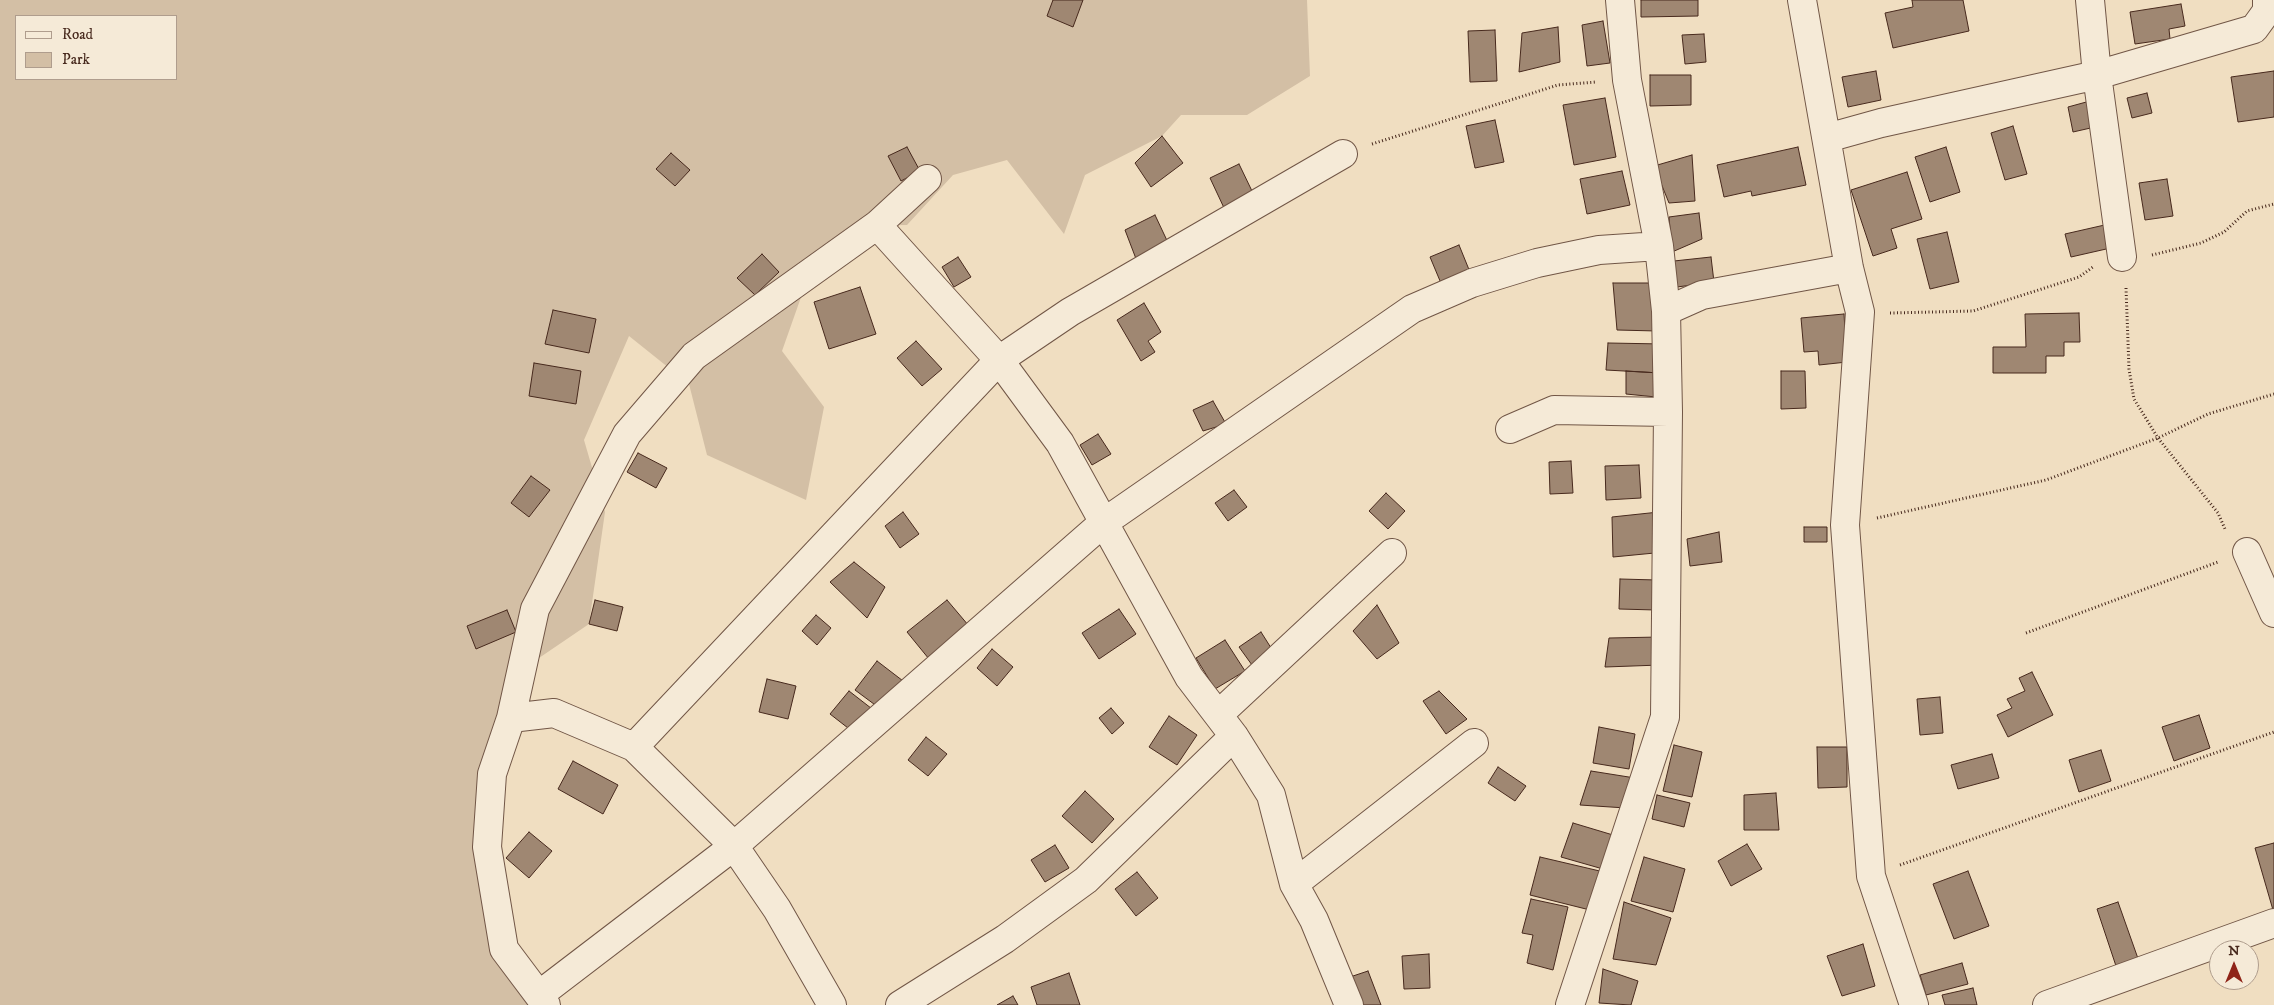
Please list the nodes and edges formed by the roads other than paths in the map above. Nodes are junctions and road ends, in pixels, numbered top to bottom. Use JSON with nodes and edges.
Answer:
{"nodes":[{"id":1,"x":1620,"y":0,"type":"edge"},
{"id":2,"x":1802,"y":0,"type":"edge"},
{"id":3,"x":2090,"y":0,"type":"edge"},
{"id":4,"x":2267,"y":0,"type":"edge"},
{"id":5,"x":2097,"y":75,"type":"junction"},
{"id":6,"x":1827,"y":138,"type":"junction"},
{"id":7,"x":1343,"y":154,"type":"road end"},
{"id":8,"x":927,"y":179,"type":"dead end"},
{"id":9,"x":877,"y":226,"type":"junction"},
{"id":10,"x":1659,"y":246,"type":"junction"},
{"id":11,"x":2122,"y":258,"type":"road end"},
{"id":12,"x":1849,"y":268,"type":"junction"},
{"id":13,"x":1666,"y":311,"type":"junction"},
{"id":14,"x":999,"y":360,"type":"junction"},
{"id":15,"x":1668,"y":412,"type":"junction"},
{"id":16,"x":1510,"y":429,"type":"dead end"},
{"id":17,"x":1103,"y":524,"type":"junction"},
{"id":18,"x":2247,"y":552,"type":"road end"},
{"id":19,"x":1392,"y":553,"type":"dead end"},
{"id":20,"x":2274,"y":613,"type":"edge"},
{"id":21,"x":1218,"y":715,"type":"junction"},
{"id":22,"x":511,"y":718,"type":"junction"},
{"id":23,"x":1234,"y":736,"type":"junction"},
{"id":24,"x":1474,"y":743,"type":"dead end"},
{"id":25,"x":634,"y":747,"type":"junction"},
{"id":26,"x":734,"y":846,"type":"junction"},
{"id":27,"x":1294,"y":884,"type":"junction"},
{"id":28,"x":2274,"y":923,"type":"edge"},
{"id":29,"x":543,"y":1000,"type":"edge"},
{"id":30,"x":832,"y":1005,"type":"edge"},
{"id":31,"x":900,"y":1005,"type":"edge"},
{"id":32,"x":1349,"y":1005,"type":"edge"},
{"id":33,"x":1570,"y":1005,"type":"edge"},
{"id":34,"x":1914,"y":1005,"type":"edge"},
{"id":35,"x":2047,"y":1005,"type":"edge"}],
"edges":[{"from":1,"to":10,"type":"street"},
{"from":2,"to":6,"type":"street"},
{"from":3,"to":5,"type":"street"},
{"from":4,"to":5,"type":"street"},
{"from":5,"to":6,"type":"street"},
{"from":5,"to":11,"type":"street"},
{"from":6,"to":12,"type":"street"},
{"from":7,"to":14,"type":"street"},
{"from":8,"to":9,"type":"street"},
{"from":9,"to":14,"type":"street"},
{"from":9,"to":22,"type":"street"},
{"from":10,"to":13,"type":"street"},
{"from":10,"to":17,"type":"street"},
{"from":12,"to":13,"type":"street"},
{"from":12,"to":34,"type":"street"},
{"from":13,"to":15,"type":"street"},
{"from":14,"to":17,"type":"street"},
{"from":14,"to":25,"type":"street"},
{"from":15,"to":16,"type":"street"},
{"from":15,"to":33,"type":"street"},
{"from":17,"to":21,"type":"street"},
{"from":17,"to":26,"type":"street"},
{"from":18,"to":20,"type":"street"},
{"from":19,"to":21,"type":"street"},
{"from":21,"to":23,"type":"street"},
{"from":22,"to":25,"type":"street"},
{"from":22,"to":29,"type":"street"},
{"from":23,"to":27,"type":"street"},
{"from":23,"to":31,"type":"street"},
{"from":24,"to":27,"type":"street"},
{"from":25,"to":26,"type":"street"},
{"from":26,"to":29,"type":"street"},
{"from":26,"to":30,"type":"street"},
{"from":27,"to":32,"type":"street"},
{"from":28,"to":35,"type":"street"}]}
